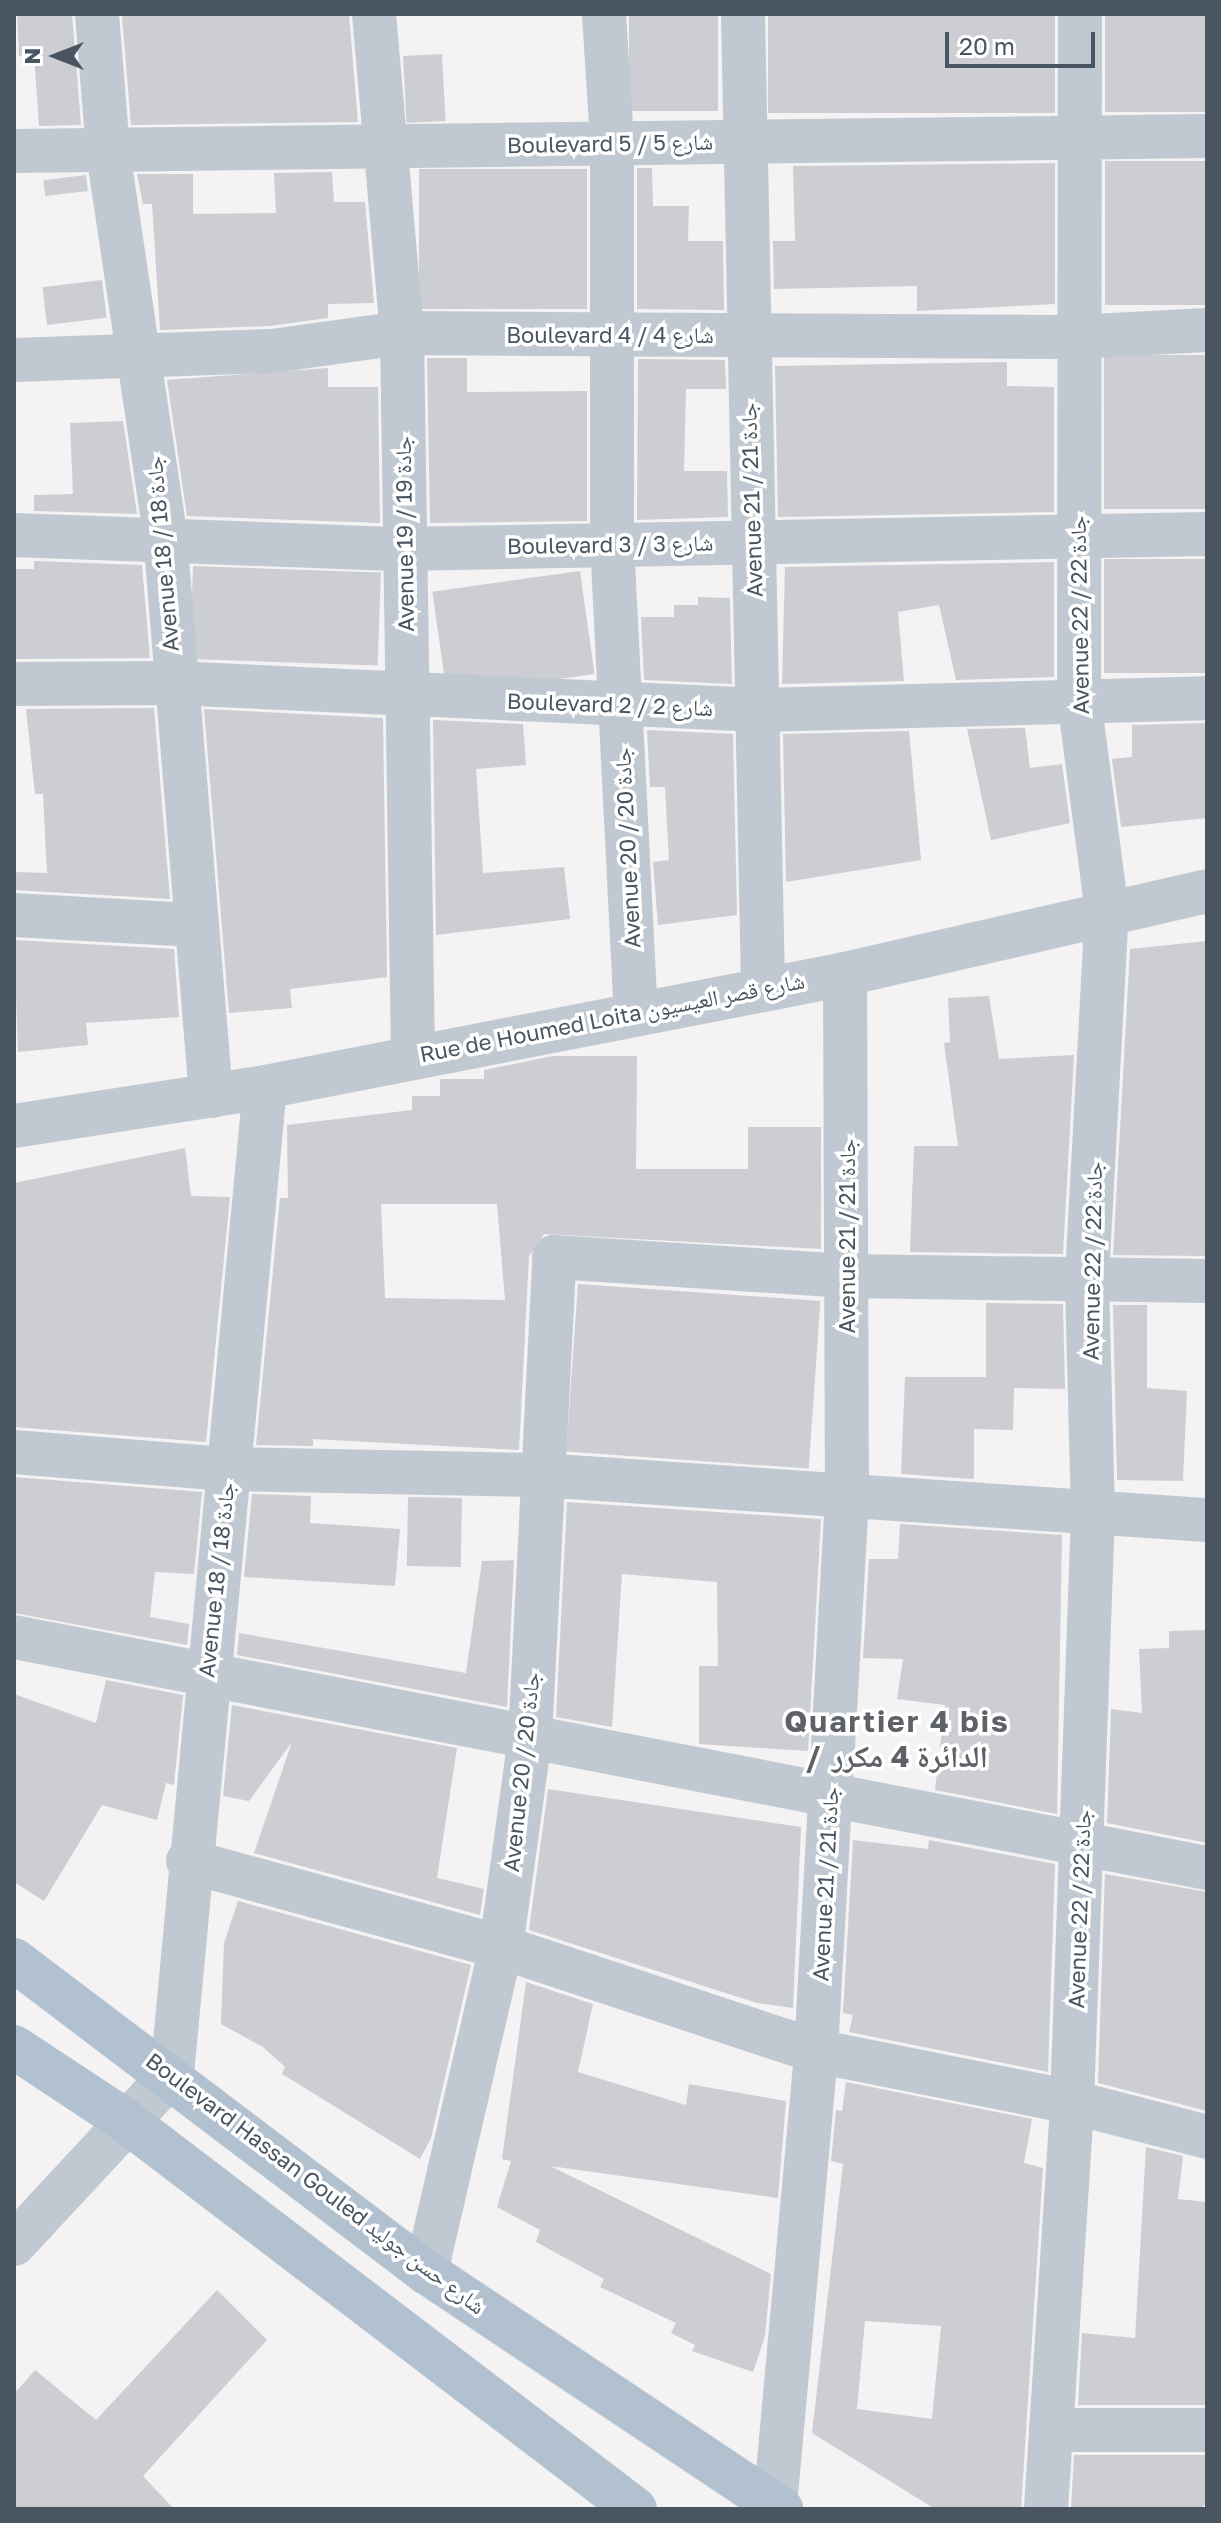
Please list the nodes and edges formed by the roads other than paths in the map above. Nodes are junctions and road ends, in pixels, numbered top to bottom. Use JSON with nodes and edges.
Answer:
{"nodes":[{"id":1,"x":97,"y":14,"type":"edge"},
{"id":2,"x":374,"y":14,"type":"edge"},
{"id":3,"x":604,"y":14,"type":"edge"},
{"id":4,"x":743,"y":14,"type":"edge"},
{"id":5,"x":1080,"y":14,"type":"edge"},
{"id":6,"x":1076,"y":135,"type":"junction"},
{"id":7,"x":1207,"y":136,"type":"edge"},
{"id":8,"x":612,"y":140,"type":"junction"},
{"id":9,"x":743,"y":142,"type":"junction"},
{"id":10,"x":390,"y":149,"type":"junction"},
{"id":11,"x":14,"y":151,"type":"edge"},
{"id":12,"x":108,"y":152,"type":"junction"},
{"id":13,"x":1207,"y":330,"type":"edge"},
{"id":14,"x":402,"y":333,"type":"junction"},
{"id":15,"x":612,"y":336,"type":"junction"},
{"id":16,"x":745,"y":336,"type":"junction"},
{"id":17,"x":1075,"y":337,"type":"junction"},
{"id":18,"x":138,"y":354,"type":"junction"},
{"id":19,"x":14,"y":360,"type":"edge"},
{"id":20,"x":1077,"y":532,"type":"junction"},
{"id":21,"x":1207,"y":534,"type":"edge"},
{"id":22,"x":14,"y":535,"type":"edge"},
{"id":23,"x":165,"y":535,"type":"junction"},
{"id":24,"x":753,"y":541,"type":"junction"},
{"id":25,"x":612,"y":543,"type":"junction"},
{"id":26,"x":401,"y":549,"type":"junction"},
{"id":27,"x":173,"y":683,"type":"junction"},
{"id":28,"x":14,"y":684,"type":"edge"},
{"id":29,"x":408,"y":697,"type":"junction"},
{"id":30,"x":1207,"y":698,"type":"edge"},
{"id":31,"x":1079,"y":700,"type":"junction"},
{"id":32,"x":619,"y":703,"type":"junction"},
{"id":33,"x":759,"y":710,"type":"junction"},
{"id":34,"x":1207,"y":891,"type":"edge"},
{"id":35,"x":1107,"y":912,"type":"junction"},
{"id":36,"x":14,"y":915,"type":"edge"},
{"id":37,"x":195,"y":925,"type":"junction"},
{"id":38,"x":845,"y":974,"type":"junction"},
{"id":39,"x":763,"y":986,"type":"junction"},
{"id":40,"x":636,"y":1011,"type":"junction"},
{"id":41,"x":413,"y":1055,"type":"junction"},
{"id":42,"x":265,"y":1087,"type":"junction"},
{"id":43,"x":211,"y":1096,"type":"junction"},
{"id":44,"x":14,"y":1126,"type":"edge"},
{"id":45,"x":847,"y":1276,"type":"junction"},
{"id":46,"x":1087,"y":1277,"type":"junction"},
{"id":47,"x":1207,"y":1281,"type":"edge"},
{"id":48,"x":14,"y":1452,"type":"edge"},
{"id":49,"x":227,"y":1469,"type":"junction"},
{"id":50,"x":541,"y":1475,"type":"junction"},
{"id":51,"x":847,"y":1497,"type":"junction"},
{"id":52,"x":1093,"y":1513,"type":"junction"},
{"id":53,"x":1207,"y":1520,"type":"edge"},
{"id":54,"x":14,"y":1637,"type":"edge"},
{"id":55,"x":207,"y":1672,"type":"junction"},
{"id":56,"x":530,"y":1739,"type":"junction"},
{"id":57,"x":829,"y":1800,"type":"junction"},
{"id":58,"x":1081,"y":1842,"type":"junction"},
{"id":59,"x":188,"y":1861,"type":"junction"},
{"id":60,"x":1207,"y":1868,"type":"edge"},
{"id":61,"x":501,"y":1947,"type":"junction"},
{"id":62,"x":14,"y":1960,"type":"edge"},
{"id":63,"x":14,"y":2047,"type":"edge"},
{"id":64,"x":816,"y":2051,"type":"junction"},
{"id":65,"x":172,"y":2074,"type":"junction"},
{"id":66,"x":1072,"y":2102,"type":"junction"},
{"id":67,"x":126,"y":2121,"type":"junction"},
{"id":68,"x":1207,"y":2137,"type":"edge"},
{"id":69,"x":14,"y":2244,"type":"edge"},
{"id":70,"x":426,"y":2272,"type":"junction"},
{"id":71,"x":1051,"y":2430,"type":"junction"},
{"id":72,"x":1207,"y":2430,"type":"edge"},
{"id":73,"x":778,"y":2507,"type":"edge"},
{"id":74,"x":635,"y":2509,"type":"edge"},
{"id":75,"x":1046,"y":2509,"type":"edge"}],
"edges":[{"from":1,"to":12,"type":"street","name":"Avenue 18 / جادة 18"},
{"from":2,"to":10,"type":"street","name":"Avenue 19 / جادة 19"},
{"from":3,"to":8,"type":"street","name":"Avenue 20 / جادة 20"},
{"from":4,"to":9,"type":"street","name":"Avenue 21 / جادة 21"},
{"from":5,"to":6,"type":"street","name":"Avenue 22 / جادة 22"},
{"from":6,"to":7,"type":"street","name":"Boulevard 5 / شارع 5"},
{"from":6,"to":9,"type":"street","name":"Boulevard 5 / شارع 5"},
{"from":6,"to":17,"type":"street","name":"Avenue 22 / جادة 22"},
{"from":8,"to":9,"type":"street","name":"Boulevard 5 / شارع 5"},
{"from":8,"to":10,"type":"street","name":"Boulevard 5 / شارع 5"},
{"from":8,"to":15,"type":"street","name":"Avenue 20 / جادة 20"},
{"from":9,"to":16,"type":"street","name":"Avenue 21 / جادة 21"},
{"from":10,"to":12,"type":"street","name":"Boulevard 5 / شارع 5"},
{"from":10,"to":14,"type":"street","name":"Avenue 19 / جادة 19"},
{"from":11,"to":12,"type":"street","name":"Boulevard 5 / شارع 5"},
{"from":12,"to":18,"type":"street","name":"Avenue 18 / جادة 18"},
{"from":13,"to":17,"type":"street","name":"Boulevard 4 / شارع 4"},
{"from":14,"to":15,"type":"street","name":"Boulevard 4 / شارع 4"},
{"from":14,"to":18,"type":"street","name":"Boulevard 4 / شارع 4"},
{"from":14,"to":26,"type":"street","name":"Avenue 19 / جادة 19"},
{"from":15,"to":16,"type":"street","name":"Boulevard 4 / شارع 4"},
{"from":15,"to":25,"type":"street","name":"Avenue 20 / جادة 20"},
{"from":16,"to":17,"type":"street","name":"Boulevard 4 / شارع 4"},
{"from":16,"to":24,"type":"street","name":"Avenue 21 / جادة 21"},
{"from":17,"to":20,"type":"street","name":"Avenue 22 / جادة 22"},
{"from":18,"to":19,"type":"street","name":"Boulevard 4 / شارع 4"},
{"from":18,"to":23,"type":"street","name":"Avenue 18 / جادة 18"},
{"from":20,"to":21,"type":"street","name":"Boulevard 3 / شارع 3"},
{"from":20,"to":24,"type":"street","name":"Boulevard 3 / شارع 3"},
{"from":20,"to":31,"type":"street","name":"Avenue 22 / جادة 22"},
{"from":22,"to":23,"type":"street","name":"Boulevard 3 / شارع 3"},
{"from":23,"to":26,"type":"street","name":"Boulevard 3 / شارع 3"},
{"from":23,"to":27,"type":"street","name":"Avenue 18 / جادة 18"},
{"from":24,"to":25,"type":"street","name":"Boulevard 3 / شارع 3"},
{"from":24,"to":33,"type":"street","name":"Avenue 21 / جادة 21"},
{"from":25,"to":26,"type":"street","name":"Boulevard 3 / شارع 3"},
{"from":25,"to":32,"type":"street","name":"Avenue 20 / جادة 20"},
{"from":26,"to":29,"type":"street","name":"Avenue 19 / جادة 19"},
{"from":27,"to":28,"type":"street","name":"Boulevard 2 / شارع 2"},
{"from":27,"to":29,"type":"street","name":"Boulevard 2 / شارع 2"},
{"from":27,"to":37,"type":"street","name":"Avenue 18 / جادة 18"},
{"from":29,"to":32,"type":"street","name":"Boulevard 2 / شارع 2"},
{"from":29,"to":41,"type":"street","name":"Avenue 19 / جادة 19"},
{"from":30,"to":31,"type":"street","name":"Boulevard 2 / شارع 2"},
{"from":31,"to":33,"type":"street","name":"Boulevard 2 / شارع 2"},
{"from":31,"to":35,"type":"street","name":"Avenue 22 / جادة 22"},
{"from":32,"to":33,"type":"street","name":"Boulevard 2 / شارع 2"},
{"from":32,"to":40,"type":"street","name":"Avenue 20 / جادة 20"},
{"from":33,"to":39,"type":"street","name":"Avenue 21 / جادة 21"},
{"from":34,"to":35,"type":"street","name":"Rue de Houmed Loita شارع قصر العيسيون"},
{"from":35,"to":38,"type":"street","name":"Rue de Houmed Loita شارع قصر العيسيون"},
{"from":35,"to":46,"type":"street","name":"Avenue 22 / جادة 22"},
{"from":36,"to":37,"type":"street"},
{"from":37,"to":43,"type":"street","name":"Avenue 18 / جادة 18"},
{"from":38,"to":39,"type":"street","name":"Rue de Houmed Loita شارع قصر العيسيون"},
{"from":38,"to":45,"type":"street","name":"Avenue 21 / جادة 21"},
{"from":39,"to":40,"type":"street","name":"Rue de Houmed Loita شارع قصر العيسيون"},
{"from":40,"to":41,"type":"street","name":"Rue de Houmed Loita شارع قصر العيسيون"},
{"from":41,"to":42,"type":"street","name":"Rue de Houmed Loita شارع قصر العيسيون"},
{"from":42,"to":43,"type":"street","name":"Rue de Houmed Loita شارع قصر العيسيون"},
{"from":42,"to":49,"type":"street","name":"Avenue 18 / جادة 18"},
{"from":43,"to":44,"type":"street","name":"Rue de Houmed Loita شارع قصر العيسيون"},
{"from":45,"to":46,"type":"street"},
{"from":45,"to":50,"type":"street","name":"Avenue 20 / جادة 20"},
{"from":45,"to":51,"type":"street","name":"Avenue 21 / جادة 21"},
{"from":46,"to":47,"type":"street"},
{"from":46,"to":52,"type":"street","name":"Avenue 22 / جادة 22"},
{"from":48,"to":49,"type":"street"},
{"from":49,"to":50,"type":"street"},
{"from":49,"to":55,"type":"street","name":"Avenue 18 / جادة 18"},
{"from":50,"to":51,"type":"street"},
{"from":50,"to":56,"type":"street","name":"Avenue 20 / جادة 20"},
{"from":51,"to":52,"type":"street"},
{"from":51,"to":57,"type":"street","name":"Avenue 21 / جادة 21"},
{"from":52,"to":53,"type":"street"},
{"from":52,"to":58,"type":"street","name":"Avenue 22 / جادة 22"},
{"from":54,"to":55,"type":"street"},
{"from":55,"to":56,"type":"street"},
{"from":55,"to":59,"type":"street","name":"Avenue 18 / جادة 18"},
{"from":56,"to":57,"type":"street"},
{"from":56,"to":61,"type":"street","name":"Avenue 20 / جادة 20"},
{"from":57,"to":58,"type":"street"},
{"from":57,"to":64,"type":"street","name":"Avenue 21 / جادة 21"},
{"from":58,"to":60,"type":"street"},
{"from":58,"to":66,"type":"street","name":"Avenue 22 / جادة 22"},
{"from":59,"to":61,"type":"street"},
{"from":59,"to":65,"type":"street","name":"Avenue 18 / جادة 18"},
{"from":61,"to":64,"type":"street"},
{"from":61,"to":70,"type":"street","name":"Avenue 20 / جادة 20"},
{"from":62,"to":65,"type":"main road","name":"Boulevard Hassan Gouled شارع حسن جوليد"},
{"from":63,"to":67,"type":"main road"},
{"from":64,"to":66,"type":"street"},
{"from":64,"to":73,"type":"street","name":"Avenue 21 / جادة 21"},
{"from":65,"to":67,"type":"street"},
{"from":65,"to":70,"type":"main road","name":"Boulevard Hassan Gouled شارع حسن جوليد"},
{"from":66,"to":68,"type":"street"},
{"from":66,"to":71,"type":"street","name":"Avenue 22 / جادة 22"},
{"from":67,"to":69,"type":"street"},
{"from":67,"to":74,"type":"main road"},
{"from":70,"to":73,"type":"main road","name":"Boulevard Hassan Gouled شارع حسن جوليد"},
{"from":71,"to":72,"type":"street"},
{"from":71,"to":75,"type":"street","name":"Avenue 22 / جادة 22"}]}
